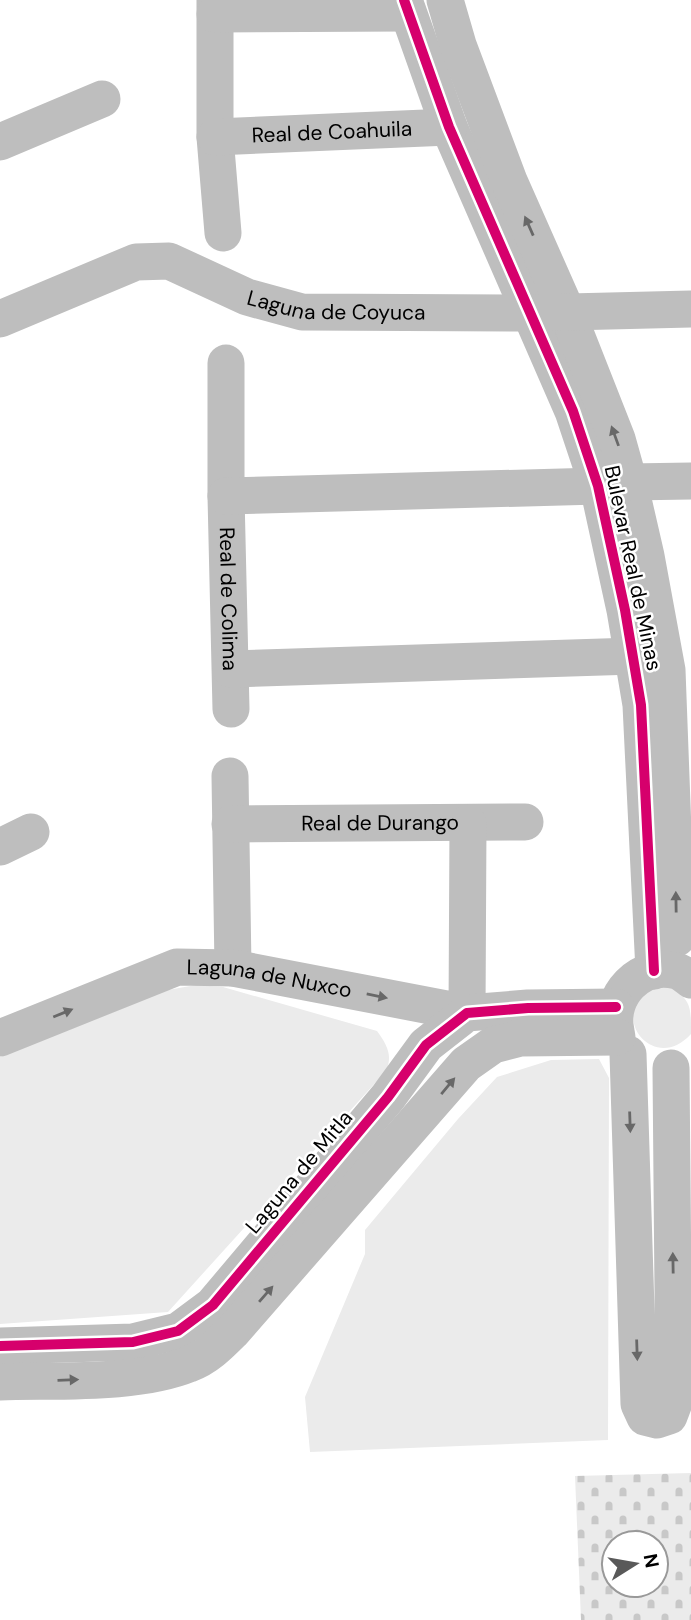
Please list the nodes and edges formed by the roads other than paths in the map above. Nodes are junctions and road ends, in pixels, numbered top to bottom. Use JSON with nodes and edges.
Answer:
{"nodes":[{"id":1,"x":445,"y":0,"type":"edge"},
{"id":2,"x":405,"y":6,"type":"edge"},
{"id":3,"x":215,"y":7,"type":"edge"},
{"id":4,"x":102,"y":99,"type":"dead end"},
{"id":5,"x":449,"y":127,"type":"junction"},
{"id":6,"x":215,"y":137,"type":"junction"},
{"id":7,"x":0,"y":142,"type":"edge"},
{"id":8,"x":223,"y":233,"type":"dead end"},
{"id":9,"x":691,"y":309,"type":"edge"},
{"id":10,"x":567,"y":312,"type":"junction"},
{"id":11,"x":528,"y":313,"type":"junction"},
{"id":12,"x":0,"y":318,"type":"edge"},
{"id":13,"x":226,"y":363,"type":"dead end"},
{"id":14,"x":691,"y":481,"type":"edge"},
{"id":15,"x":614,"y":484,"type":"junction"},
{"id":16,"x":226,"y":496,"type":"junction"},
{"id":17,"x":663,"y":654,"type":"edge"},
{"id":18,"x":230,"y":670,"type":"junction"},
{"id":19,"x":231,"y":709,"type":"dead end"},
{"id":20,"x":230,"y":776,"type":"dead end"},
{"id":21,"x":525,"y":822,"type":"dead end"},
{"id":22,"x":468,"y":823,"type":"junction"},
{"id":23,"x":230,"y":824,"type":"junction"},
{"id":24,"x":233,"y":968,"type":"junction"},
{"id":25,"x":674,"y":974,"type":"edge"},
{"id":26,"x":467,"y":1013,"type":"junction"},
{"id":27,"x":620,"y":1033,"type":"junction"},
{"id":28,"x":0,"y":1038,"type":"edge"},
{"id":29,"x":681,"y":1064,"type":"edge"},
{"id":30,"x":388,"y":1097,"type":"junction"},
{"id":31,"x":419,"y":1119,"type":"junction"},
{"id":32,"x":0,"y":1346,"type":"edge"},
{"id":33,"x":133,"y":1360,"type":"junction"},
{"id":34,"x":0,"y":1382,"type":"edge"}],
"edges":[{"from":10,"to":1,"type":"street","name":"Bulevar Real de Minas","one_way":true},
{"from":2,"to":3,"type":"street"},
{"from":2,"to":5,"type":"street","name":"Bulevar Real de Minas"},
{"from":3,"to":6,"type":"street"},
{"from":4,"to":7,"type":"street"},
{"from":5,"to":6,"type":"street","name":"Real de Coahuila"},
{"from":5,"to":11,"type":"street","name":"Bulevar Real de Minas"},
{"from":6,"to":8,"type":"street"},
{"from":9,"to":10,"type":"street","name":"Laguna de Coyuca"},
{"from":10,"to":11,"type":"street","name":"Laguna de Coyuca"},
{"from":15,"to":10,"type":"street","name":"Bulevar Real de Minas","one_way":true},
{"from":11,"to":12,"type":"street","name":"Laguna de Coyuca"},
{"from":11,"to":15,"type":"street","name":"Bulevar Real de Minas"},
{"from":13,"to":16,"type":"street"},
{"from":14,"to":15,"type":"street","name":"Real de Colima"},
{"from":15,"to":16,"type":"street","name":"Real de Colima"},
{"from":15,"to":17,"type":"street","name":"Bulevar Real de Minas"},
{"from":16,"to":18,"type":"street","name":"Real de Colima"},
{"from":17,"to":18,"type":"street","name":"Real de Colima"},
{"from":17,"to":25,"type":"street","name":"Bulevar Real de Minas"},
{"from":18,"to":19,"type":"street"},
{"from":20,"to":23,"type":"street"},
{"from":21,"to":22,"type":"street"},
{"from":22,"to":23,"type":"street","name":"Real de Durango"},
{"from":22,"to":26,"type":"street","name":"Real de Durango"},
{"from":23,"to":24,"type":"street"},
{"from":24,"to":26,"type":"street","name":"Laguna de Nuxco","one_way":true},
{"from":28,"to":24,"type":"street","name":"Laguna de Nuxco","one_way":true},
{"from":25,"to":27,"type":"street"},
{"from":26,"to":27,"type":"street"},
{"from":26,"to":30,"type":"street","name":"Laguna de Mitla"},
{"from":27,"to":29,"type":"street"},
{"from":27,"to":29,"type":"street","one_way":true},
{"from":31,"to":27,"type":"street","name":"Laguna de Mitla","one_way":true},
{"from":30,"to":31,"type":"street"},
{"from":30,"to":33,"type":"street","name":"Laguna de Mitla"},
{"from":33,"to":31,"type":"street","name":"Laguna de Mitla","one_way":true},
{"from":32,"to":33,"type":"street","name":"Laguna de Mitla"},
{"from":34,"to":33,"type":"street","name":"Laguna de Mitla","one_way":true}]}
